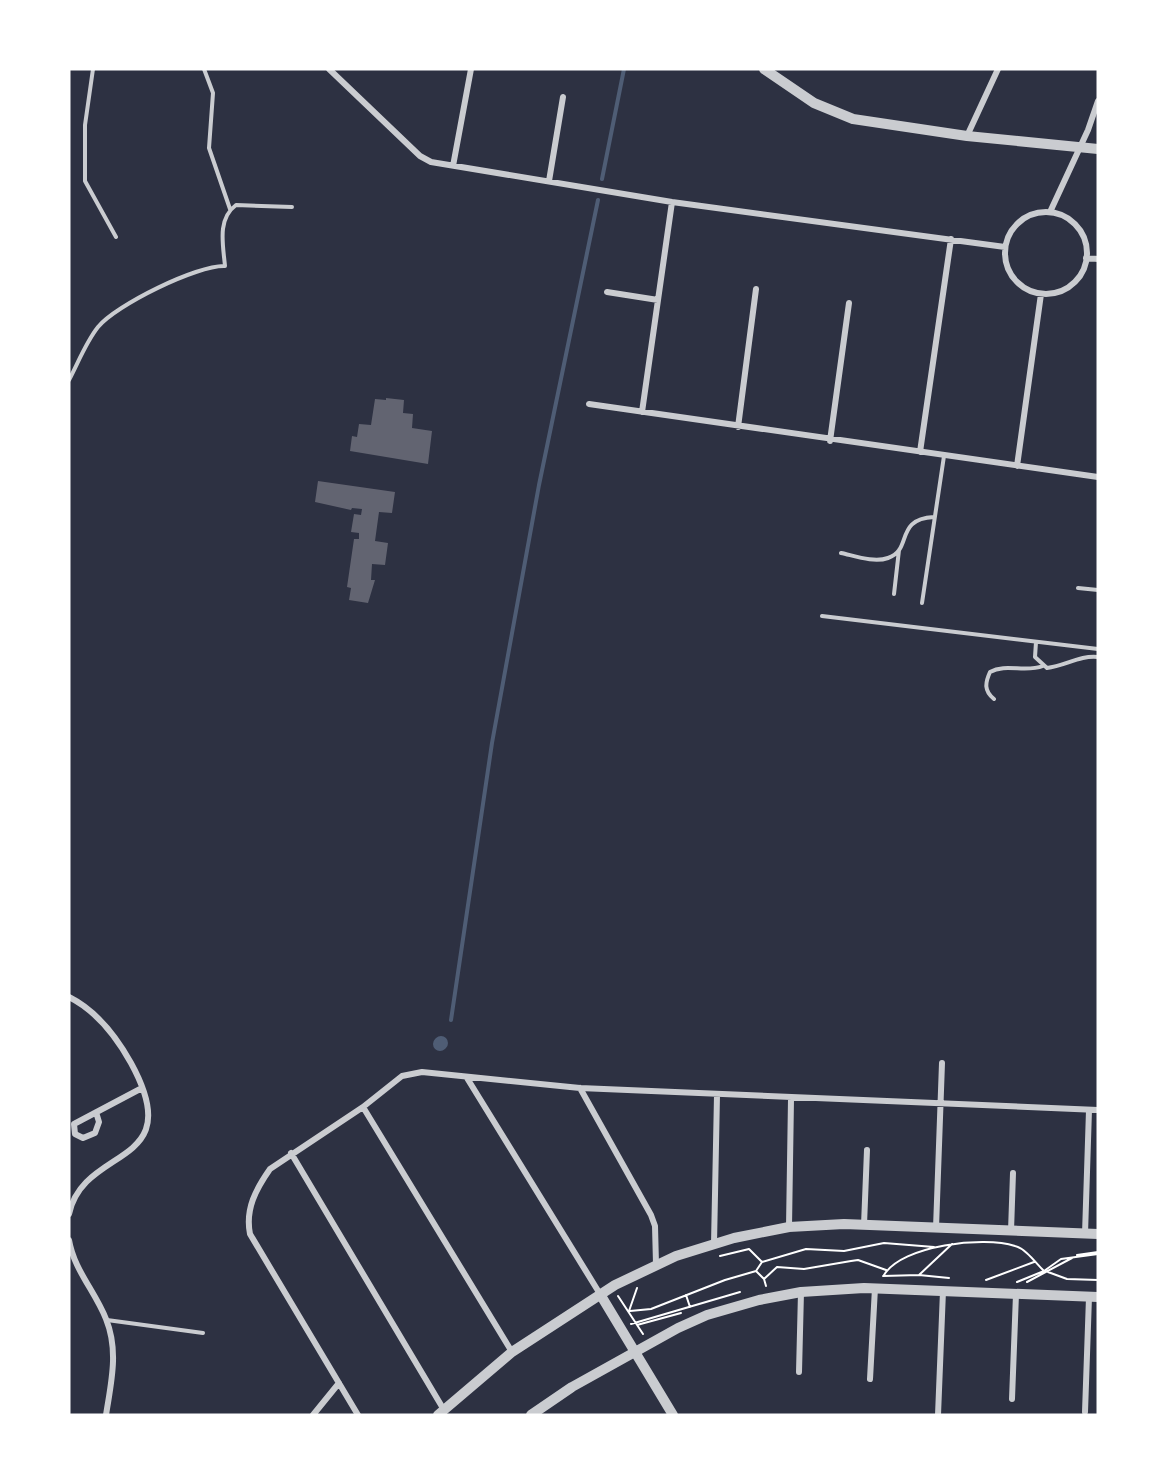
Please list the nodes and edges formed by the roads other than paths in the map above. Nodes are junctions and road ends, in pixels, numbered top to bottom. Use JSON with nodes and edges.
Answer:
{"nodes":[{"id":1,"x":93,"y":69,"type":"edge"},
{"id":2,"x":204,"y":69,"type":"edge"},
{"id":3,"x":330,"y":69,"type":"edge"},
{"id":4,"x":471,"y":69,"type":"edge"},
{"id":5,"x":764,"y":69,"type":"edge"},
{"id":6,"x":998,"y":69,"type":"edge"},
{"id":7,"x":563,"y":97,"type":"dead end"},
{"id":8,"x":1098,"y":101,"type":"edge"},
{"id":9,"x":967,"y":136,"type":"junction"},
{"id":10,"x":1079,"y":147,"type":"junction"},
{"id":11,"x":1098,"y":149,"type":"edge"},
{"id":12,"x":453,"y":166,"type":"junction"},
{"id":13,"x":549,"y":181,"type":"junction"},
{"id":14,"x":672,"y":202,"type":"junction"},
{"id":15,"x":292,"y":207,"type":"dead end"},
{"id":16,"x":230,"y":209,"type":"junction"},
{"id":17,"x":1050,"y":212,"type":"junction"},
{"id":18,"x":116,"y":237,"type":"dead end"},
{"id":19,"x":951,"y":239,"type":"junction"},
{"id":20,"x":1005,"y":247,"type":"junction"},
{"id":21,"x":1086,"y":258,"type":"junction"},
{"id":22,"x":1098,"y":259,"type":"edge"},
{"id":23,"x":756,"y":289,"type":"dead end"},
{"id":24,"x":607,"y":292,"type":"dead end"},
{"id":25,"x":1041,"y":294,"type":"junction"},
{"id":26,"x":658,"y":300,"type":"junction"},
{"id":27,"x":849,"y":303,"type":"dead end"},
{"id":28,"x":69,"y":380,"type":"edge"},
{"id":29,"x":589,"y":404,"type":"dead end"},
{"id":30,"x":642,"y":412,"type":"junction"},
{"id":31,"x":738,"y":427,"type":"junction"},
{"id":32,"x":830,"y":441,"type":"junction"},
{"id":33,"x":920,"y":452,"type":"junction"},
{"id":34,"x":944,"y":456,"type":"junction"},
{"id":35,"x":1017,"y":466,"type":"junction"},
{"id":36,"x":1098,"y":477,"type":"edge"},
{"id":37,"x":934,"y":517,"type":"junction"},
{"id":38,"x":899,"y":549,"type":"junction"},
{"id":39,"x":841,"y":554,"type":"dead end"},
{"id":40,"x":1078,"y":588,"type":"dead end"},
{"id":41,"x":1098,"y":590,"type":"edge"},
{"id":42,"x":894,"y":594,"type":"dead end"},
{"id":43,"x":922,"y":603,"type":"dead end"},
{"id":44,"x":822,"y":616,"type":"dead end"},
{"id":45,"x":1036,"y":642,"type":"junction"},
{"id":46,"x":1098,"y":649,"type":"edge"},
{"id":47,"x":1098,"y":657,"type":"edge"},
{"id":48,"x":1043,"y":666,"type":"junction"},
{"id":49,"x":994,"y":699,"type":"dead end"},
{"id":50,"x":69,"y":997,"type":"edge"},
{"id":51,"x":942,"y":1063,"type":"dead end"},
{"id":52,"x":467,"y":1078,"type":"junction"},
{"id":53,"x":142,"y":1088,"type":"junction"},
{"id":54,"x":580,"y":1088,"type":"junction"},
{"id":55,"x":717,"y":1095,"type":"junction"},
{"id":56,"x":791,"y":1098,"type":"junction"},
{"id":57,"x":940,"y":1104,"type":"junction"},
{"id":58,"x":363,"y":1107,"type":"junction"},
{"id":59,"x":1089,"y":1110,"type":"junction"},
{"id":60,"x":1098,"y":1110,"type":"edge"},
{"id":61,"x":96,"y":1112,"type":"junction"},
{"id":62,"x":867,"y":1150,"type":"dead end"},
{"id":63,"x":291,"y":1153,"type":"junction"},
{"id":64,"x":1013,"y":1173,"type":"dead end"},
{"id":65,"x":69,"y":1214,"type":"edge"},
{"id":66,"x":864,"y":1225,"type":"junction"},
{"id":67,"x":789,"y":1227,"type":"junction"},
{"id":68,"x":936,"y":1228,"type":"junction"},
{"id":69,"x":1011,"y":1231,"type":"junction"},
{"id":70,"x":1085,"y":1234,"type":"junction"},
{"id":71,"x":1098,"y":1234,"type":"edge"},
{"id":72,"x":69,"y":1240,"type":"edge"},
{"id":73,"x":714,"y":1244,"type":"junction"},
{"id":74,"x":656,"y":1264,"type":"junction"},
{"id":75,"x":875,"y":1288,"type":"junction"},
{"id":76,"x":943,"y":1291,"type":"junction"},
{"id":77,"x":801,"y":1292,"type":"junction"},
{"id":78,"x":600,"y":1294,"type":"junction"},
{"id":79,"x":1016,"y":1294,"type":"junction"},
{"id":80,"x":1094,"y":1297,"type":"edge"},
{"id":81,"x":107,"y":1320,"type":"junction"},
{"id":82,"x":203,"y":1333,"type":"dead end"},
{"id":83,"x":636,"y":1351,"type":"junction"},
{"id":84,"x":512,"y":1352,"type":"junction"},
{"id":85,"x":799,"y":1372,"type":"dead end"},
{"id":86,"x":870,"y":1379,"type":"dead end"},
{"id":87,"x":339,"y":1383,"type":"junction"},
{"id":88,"x":1012,"y":1399,"type":"dead end"},
{"id":89,"x":544,"y":1411,"type":"edge"},
{"id":90,"x":441,"y":1412,"type":"edge"},
{"id":91,"x":1085,"y":1412,"type":"dead end"},
{"id":92,"x":106,"y":1415,"type":"edge"},
{"id":93,"x":313,"y":1415,"type":"edge"},
{"id":94,"x":358,"y":1415,"type":"edge"},
{"id":95,"x":531,"y":1415,"type":"edge"},
{"id":96,"x":673,"y":1415,"type":"edge"},
{"id":97,"x":938,"y":1415,"type":"edge"}],
"edges":[{"from":1,"to":18,"type":"lane"},
{"from":2,"to":16,"type":"lane"},
{"from":3,"to":12,"type":"street"},
{"from":4,"to":12,"type":"street"},
{"from":5,"to":9,"type":"street"},
{"from":6,"to":9,"type":"street"},
{"from":7,"to":13,"type":"street"},
{"from":8,"to":10,"type":"street"},
{"from":9,"to":10,"type":"street"},
{"from":10,"to":11,"type":"street"},
{"from":10,"to":17,"type":"street"},
{"from":12,"to":13,"type":"street"},
{"from":13,"to":14,"type":"street"},
{"from":14,"to":19,"type":"street"},
{"from":14,"to":26,"type":"street"},
{"from":15,"to":16,"type":"lane"},
{"from":16,"to":28,"type":"lane"},
{"from":17,"to":20,"type":"street"},
{"from":17,"to":21,"type":"street"},
{"from":19,"to":20,"type":"street"},
{"from":19,"to":33,"type":"street"},
{"from":20,"to":25,"type":"street"},
{"from":21,"to":22,"type":"street"},
{"from":21,"to":25,"type":"street"},
{"from":23,"to":31,"type":"street"},
{"from":24,"to":26,"type":"street"},
{"from":25,"to":35,"type":"street"},
{"from":26,"to":30,"type":"street"},
{"from":27,"to":32,"type":"street"},
{"from":29,"to":30,"type":"street"},
{"from":30,"to":31,"type":"street"},
{"from":31,"to":32,"type":"street"},
{"from":32,"to":33,"type":"street"},
{"from":33,"to":34,"type":"street"},
{"from":34,"to":35,"type":"street"},
{"from":34,"to":37,"type":"lane"},
{"from":35,"to":36,"type":"street"},
{"from":37,"to":38,"type":"lane"},
{"from":37,"to":43,"type":"lane"},
{"from":38,"to":39,"type":"lane"},
{"from":38,"to":42,"type":"lane"},
{"from":40,"to":41,"type":"lane"},
{"from":44,"to":45,"type":"lane"},
{"from":45,"to":46,"type":"lane"},
{"from":45,"to":48,"type":"lane"},
{"from":47,"to":48,"type":"lane"},
{"from":48,"to":49,"type":"lane"},
{"from":50,"to":53,"type":"street"},
{"from":51,"to":57,"type":"street"},
{"from":52,"to":54,"type":"street"},
{"from":52,"to":58,"type":"street"},
{"from":52,"to":78,"type":"street"},
{"from":53,"to":61,"type":"street"},
{"from":53,"to":65,"type":"street"},
{"from":54,"to":55,"type":"street"},
{"from":54,"to":74,"type":"street"},
{"from":55,"to":56,"type":"street"},
{"from":55,"to":73,"type":"street"},
{"from":56,"to":57,"type":"street"},
{"from":56,"to":67,"type":"street"},
{"from":57,"to":59,"type":"street"},
{"from":57,"to":68,"type":"street"},
{"from":58,"to":63,"type":"street"},
{"from":58,"to":84,"type":"street"},
{"from":59,"to":60,"type":"street"},
{"from":59,"to":70,"type":"street"},
{"from":61,"to":61,"type":"street"},
{"from":62,"to":66,"type":"street"},
{"from":63,"to":87,"type":"street"},
{"from":63,"to":90,"type":"street"},
{"from":64,"to":69,"type":"street"},
{"from":66,"to":67,"type":"street"},
{"from":66,"to":68,"type":"street"},
{"from":67,"to":73,"type":"street"},
{"from":68,"to":69,"type":"street"},
{"from":69,"to":70,"type":"street"},
{"from":70,"to":71,"type":"street"},
{"from":72,"to":81,"type":"street"},
{"from":73,"to":74,"type":"street"},
{"from":74,"to":78,"type":"street"},
{"from":75,"to":76,"type":"street"},
{"from":75,"to":77,"type":"street"},
{"from":75,"to":86,"type":"street"},
{"from":76,"to":79,"type":"street"},
{"from":76,"to":97,"type":"street"},
{"from":77,"to":83,"type":"street"},
{"from":77,"to":85,"type":"street"},
{"from":78,"to":83,"type":"street"},
{"from":78,"to":84,"type":"street"},
{"from":79,"to":80,"type":"street"},
{"from":79,"to":88,"type":"street"},
{"from":80,"to":91,"type":"street"},
{"from":81,"to":82,"type":"lane"},
{"from":81,"to":92,"type":"street"},
{"from":83,"to":89,"type":"street"},
{"from":83,"to":96,"type":"street"},
{"from":84,"to":90,"type":"street"},
{"from":87,"to":93,"type":"street"},
{"from":87,"to":94,"type":"street"},
{"from":89,"to":95,"type":"street"}]}
